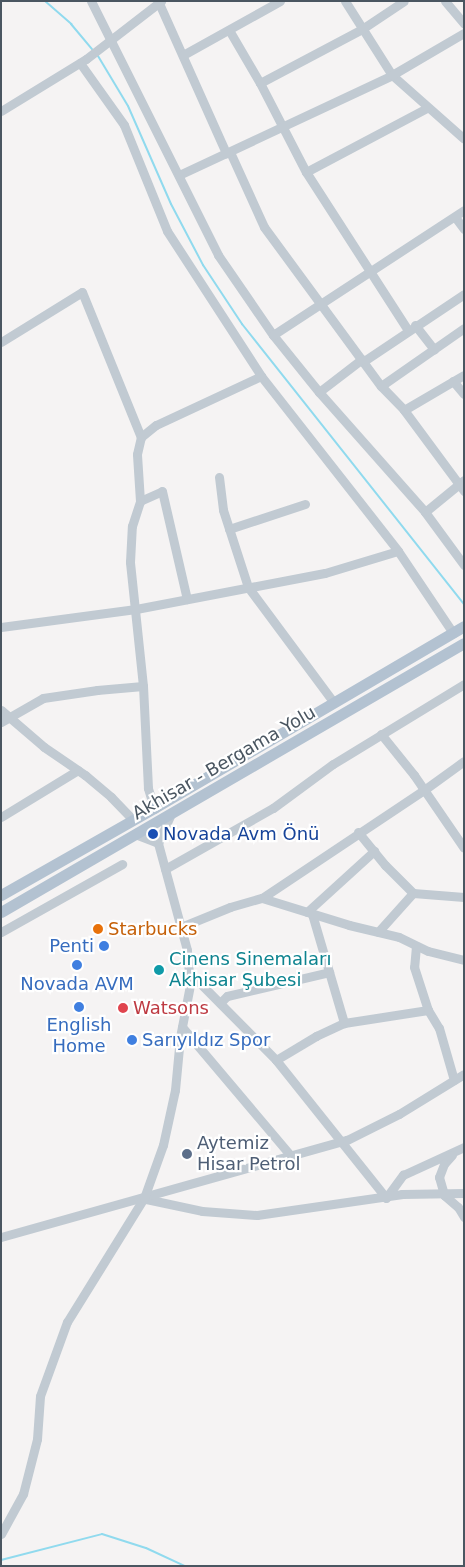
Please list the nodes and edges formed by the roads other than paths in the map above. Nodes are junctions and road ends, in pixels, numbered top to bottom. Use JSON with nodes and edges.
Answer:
{"nodes":[{"id":1,"x":91,"y":1,"type":"edge"},
{"id":2,"x":280,"y":1,"type":"edge"},
{"id":3,"x":345,"y":1,"type":"edge"},
{"id":4,"x":404,"y":1,"type":"edge"},
{"id":5,"x":445,"y":1,"type":"edge"},
{"id":6,"x":159,"y":2,"type":"edge"},
{"id":7,"x":464,"y":24,"type":"edge"},
{"id":8,"x":362,"y":29,"type":"junction"},
{"id":9,"x":229,"y":30,"type":"junction"},
{"id":10,"x":464,"y":33,"type":"edge"},
{"id":11,"x":112,"y":40,"type":"junction"},
{"id":12,"x":183,"y":55,"type":"junction"},
{"id":13,"x":80,"y":63,"type":"junction"},
{"id":14,"x":392,"y":75,"type":"junction"},
{"id":15,"x":260,"y":83,"type":"junction"},
{"id":16,"x":427,"y":108,"type":"junction"},
{"id":17,"x":1,"y":111,"type":"edge"},
{"id":18,"x":282,"y":127,"type":"junction"},
{"id":19,"x":464,"y":139,"type":"edge"},
{"id":20,"x":228,"y":152,"type":"junction"},
{"id":21,"x":306,"y":172,"type":"junction"},
{"id":22,"x":179,"y":174,"type":"junction"},
{"id":23,"x":464,"y":210,"type":"edge"},
{"id":24,"x":455,"y":216,"type":"junction"},
{"id":25,"x":464,"y":229,"type":"edge"},
{"id":26,"x":369,"y":270,"type":"junction"},
{"id":27,"x":464,"y":294,"type":"edge"},
{"id":28,"x":319,"y":303,"type":"junction"},
{"id":29,"x":412,"y":327,"type":"junction"},
{"id":30,"x":464,"y":328,"type":"edge"},
{"id":31,"x":273,"y":335,"type":"junction"},
{"id":32,"x":1,"y":342,"type":"edge"},
{"id":33,"x":434,"y":349,"type":"junction"},
{"id":34,"x":363,"y":360,"type":"junction"},
{"id":35,"x":464,"y":374,"type":"edge"},
{"id":36,"x":260,"y":376,"type":"junction"},
{"id":37,"x":453,"y":381,"type":"junction"},
{"id":38,"x":381,"y":386,"type":"junction"},
{"id":39,"x":319,"y":392,"type":"junction"},
{"id":40,"x":464,"y":394,"type":"edge"},
{"id":41,"x":404,"y":410,"type":"junction"},
{"id":42,"x":141,"y":437,"type":"junction"},
{"id":43,"x":219,"y":477,"type":"dead end"},
{"id":44,"x":462,"y":485,"type":"edge"},
{"id":45,"x":140,"y":501,"type":"junction"},
{"id":46,"x":305,"y":504,"type":"dead end"},
{"id":47,"x":424,"y":512,"type":"junction"},
{"id":48,"x":229,"y":529,"type":"junction"},
{"id":49,"x":398,"y":551,"type":"junction"},
{"id":50,"x":464,"y":565,"type":"edge"},
{"id":51,"x":248,"y":587,"type":"junction"},
{"id":52,"x":187,"y":599,"type":"junction"},
{"id":53,"x":136,"y":609,"type":"junction"},
{"id":54,"x":1,"y":627,"type":"edge"},
{"id":55,"x":460,"y":629,"type":"edge"},
{"id":56,"x":464,"y":643,"type":"edge"},
{"id":57,"x":464,"y":684,"type":"edge"},
{"id":58,"x":143,"y":686,"type":"junction"},
{"id":59,"x":334,"y":703,"type":"junction"},
{"id":60,"x":1,"y":710,"type":"edge"},
{"id":61,"x":6,"y":720,"type":"edge"},
{"id":62,"x":381,"y":734,"type":"junction"},
{"id":63,"x":464,"y":761,"type":"edge"},
{"id":64,"x":78,"y":770,"type":"junction"},
{"id":65,"x":424,"y":790,"type":"junction"},
{"id":66,"x":154,"y":808,"type":"junction"},
{"id":67,"x":171,"y":814,"type":"junction"},
{"id":68,"x":1,"y":817,"type":"edge"},
{"id":69,"x":132,"y":819,"type":"junction"},
{"id":70,"x":358,"y":832,"type":"junction"},
{"id":71,"x":136,"y":834,"type":"junction"},
{"id":72,"x":158,"y":844,"type":"junction"},
{"id":73,"x":464,"y":848,"type":"edge"},
{"id":74,"x":374,"y":851,"type":"junction"},
{"id":75,"x":122,"y":864,"type":"dead end"},
{"id":76,"x":165,"y":869,"type":"junction"},
{"id":77,"x":413,"y":893,"type":"junction"},
{"id":78,"x":1,"y":895,"type":"edge"},
{"id":79,"x":464,"y":897,"type":"edge"},
{"id":80,"x":262,"y":898,"type":"junction"},
{"id":81,"x":1,"y":912,"type":"edge"},
{"id":82,"x":310,"y":913,"type":"junction"},
{"id":83,"x":181,"y":927,"type":"junction"},
{"id":84,"x":1,"y":932,"type":"edge"},
{"id":85,"x":378,"y":932,"type":"junction"},
{"id":86,"x":416,"y":946,"type":"junction"},
{"id":87,"x":464,"y":960,"type":"edge"},
{"id":88,"x":189,"y":972,"type":"junction"},
{"id":89,"x":329,"y":972,"type":"junction"},
{"id":90,"x":220,"y":1004,"type":"junction"},
{"id":91,"x":428,"y":1010,"type":"junction"},
{"id":92,"x":344,"y":1023,"type":"junction"},
{"id":93,"x":182,"y":1027,"type":"junction"},
{"id":94,"x":276,"y":1060,"type":"junction"},
{"id":95,"x":464,"y":1074,"type":"edge"},
{"id":96,"x":454,"y":1080,"type":"junction"},
{"id":97,"x":339,"y":1142,"type":"junction"},
{"id":98,"x":464,"y":1147,"type":"edge"},
{"id":99,"x":454,"y":1152,"type":"junction"},
{"id":100,"x":291,"y":1156,"type":"junction"},
{"id":101,"x":464,"y":1194,"type":"edge"},
{"id":102,"x":444,"y":1195,"type":"junction"},
{"id":103,"x":144,"y":1198,"type":"junction"},
{"id":104,"x":386,"y":1198,"type":"junction"},
{"id":105,"x":464,"y":1217,"type":"edge"},
{"id":106,"x":1,"y":1237,"type":"edge"},
{"id":107,"x":1,"y":1534,"type":"edge"}],
"edges":[{"from":1,"to":11,"type":"street"},
{"from":2,"to":9,"type":"street"},
{"from":3,"to":8,"type":"street"},
{"from":4,"to":8,"type":"street"},
{"from":5,"to":7,"type":"street"},
{"from":6,"to":11,"type":"street"},
{"from":6,"to":12,"type":"street"},
{"from":8,"to":14,"type":"street"},
{"from":8,"to":15,"type":"street"},
{"from":9,"to":12,"type":"street"},
{"from":9,"to":15,"type":"street"},
{"from":10,"to":14,"type":"street"},
{"from":11,"to":13,"type":"street"},
{"from":11,"to":22,"type":"street"},
{"from":12,"to":20,"type":"street"},
{"from":13,"to":17,"type":"street"},
{"from":13,"to":36,"type":"street"},
{"from":14,"to":16,"type":"street"},
{"from":14,"to":18,"type":"street"},
{"from":15,"to":18,"type":"street"},
{"from":16,"to":19,"type":"street"},
{"from":16,"to":21,"type":"street"},
{"from":18,"to":20,"type":"street"},
{"from":18,"to":21,"type":"street"},
{"from":20,"to":22,"type":"street"},
{"from":20,"to":28,"type":"street"},
{"from":21,"to":26,"type":"street"},
{"from":22,"to":31,"type":"street"},
{"from":23,"to":24,"type":"street"},
{"from":24,"to":25,"type":"street"},
{"from":24,"to":26,"type":"street"},
{"from":26,"to":28,"type":"street"},
{"from":26,"to":29,"type":"street"},
{"from":27,"to":29,"type":"street"},
{"from":28,"to":31,"type":"street"},
{"from":28,"to":34,"type":"street"},
{"from":29,"to":33,"type":"street"},
{"from":29,"to":34,"type":"street"},
{"from":30,"to":33,"type":"street"},
{"from":31,"to":39,"type":"street"},
{"from":32,"to":42,"type":"street"},
{"from":33,"to":38,"type":"street"},
{"from":34,"to":38,"type":"street"},
{"from":34,"to":39,"type":"street"},
{"from":35,"to":37,"type":"street"},
{"from":36,"to":42,"type":"street"},
{"from":36,"to":49,"type":"street"},
{"from":37,"to":40,"type":"street"},
{"from":37,"to":41,"type":"street"},
{"from":38,"to":41,"type":"street"},
{"from":39,"to":47,"type":"street"},
{"from":41,"to":44,"type":"street"},
{"from":42,"to":45,"type":"street"},
{"from":43,"to":48,"type":"street"},
{"from":44,"to":47,"type":"street"},
{"from":45,"to":52,"type":"street"},
{"from":45,"to":53,"type":"street"},
{"from":46,"to":48,"type":"street"},
{"from":47,"to":50,"type":"street"},
{"from":48,"to":51,"type":"street"},
{"from":49,"to":51,"type":"street"},
{"from":49,"to":55,"type":"street"},
{"from":51,"to":52,"type":"street"},
{"from":51,"to":59,"type":"street"},
{"from":52,"to":53,"type":"street"},
{"from":53,"to":54,"type":"street"},
{"from":53,"to":58,"type":"street"},
{"from":55,"to":59,"type":"main road","name":"Akhisar - Bergama Yolu"},
{"from":56,"to":67,"type":"main road","name":"Akhisar - Bergama Yolu"},
{"from":57,"to":62,"type":"street"},
{"from":58,"to":61,"type":"street"},
{"from":58,"to":66,"type":"street"},
{"from":59,"to":66,"type":"main road","name":"Akhisar - Bergama Yolu"},
{"from":60,"to":61,"type":"street"},
{"from":61,"to":64,"type":"street"},
{"from":62,"to":65,"type":"street"},
{"from":62,"to":76,"type":"street"},
{"from":63,"to":65,"type":"street"},
{"from":64,"to":68,"type":"street"},
{"from":64,"to":69,"type":"street"},
{"from":65,"to":70,"type":"street"},
{"from":65,"to":73,"type":"street"},
{"from":66,"to":69,"type":"main road","name":"Akhisar - Bergama Yolu"},
{"from":67,"to":71,"type":"main road","name":"Akhisar - Bergama Yolu"},
{"from":67,"to":72,"type":"street"},
{"from":69,"to":78,"type":"main road","name":"Akhisar - Bergama Yolu"},
{"from":70,"to":74,"type":"street"},
{"from":70,"to":80,"type":"street"},
{"from":71,"to":72,"type":"street"},
{"from":71,"to":81,"type":"main road","name":"Akhisar - Bergama Yolu"},
{"from":72,"to":76,"type":"street"},
{"from":74,"to":77,"type":"street"},
{"from":74,"to":82,"type":"street"},
{"from":75,"to":84,"type":"street"},
{"from":76,"to":83,"type":"street"},
{"from":77,"to":79,"type":"street"},
{"from":77,"to":85,"type":"street"},
{"from":80,"to":82,"type":"street"},
{"from":80,"to":83,"type":"street"},
{"from":82,"to":85,"type":"street"},
{"from":82,"to":89,"type":"street"},
{"from":83,"to":88,"type":"street"},
{"from":85,"to":86,"type":"street"},
{"from":86,"to":87,"type":"street"},
{"from":86,"to":91,"type":"street"},
{"from":88,"to":90,"type":"street"},
{"from":88,"to":93,"type":"street"},
{"from":89,"to":90,"type":"street"},
{"from":89,"to":92,"type":"street"},
{"from":90,"to":94,"type":"street"},
{"from":91,"to":92,"type":"street"},
{"from":91,"to":96,"type":"street"},
{"from":92,"to":94,"type":"street"},
{"from":93,"to":100,"type":"street"},
{"from":93,"to":103,"type":"street"},
{"from":94,"to":97,"type":"street"},
{"from":95,"to":96,"type":"street"},
{"from":96,"to":97,"type":"street"},
{"from":97,"to":100,"type":"street"},
{"from":97,"to":104,"type":"street"},
{"from":98,"to":99,"type":"street"},
{"from":99,"to":102,"type":"street"},
{"from":99,"to":104,"type":"street"},
{"from":100,"to":103,"type":"street"},
{"from":101,"to":102,"type":"street"},
{"from":102,"to":104,"type":"street"},
{"from":102,"to":105,"type":"street"},
{"from":103,"to":104,"type":"street"},
{"from":103,"to":106,"type":"street"},
{"from":103,"to":107,"type":"street"}]}
